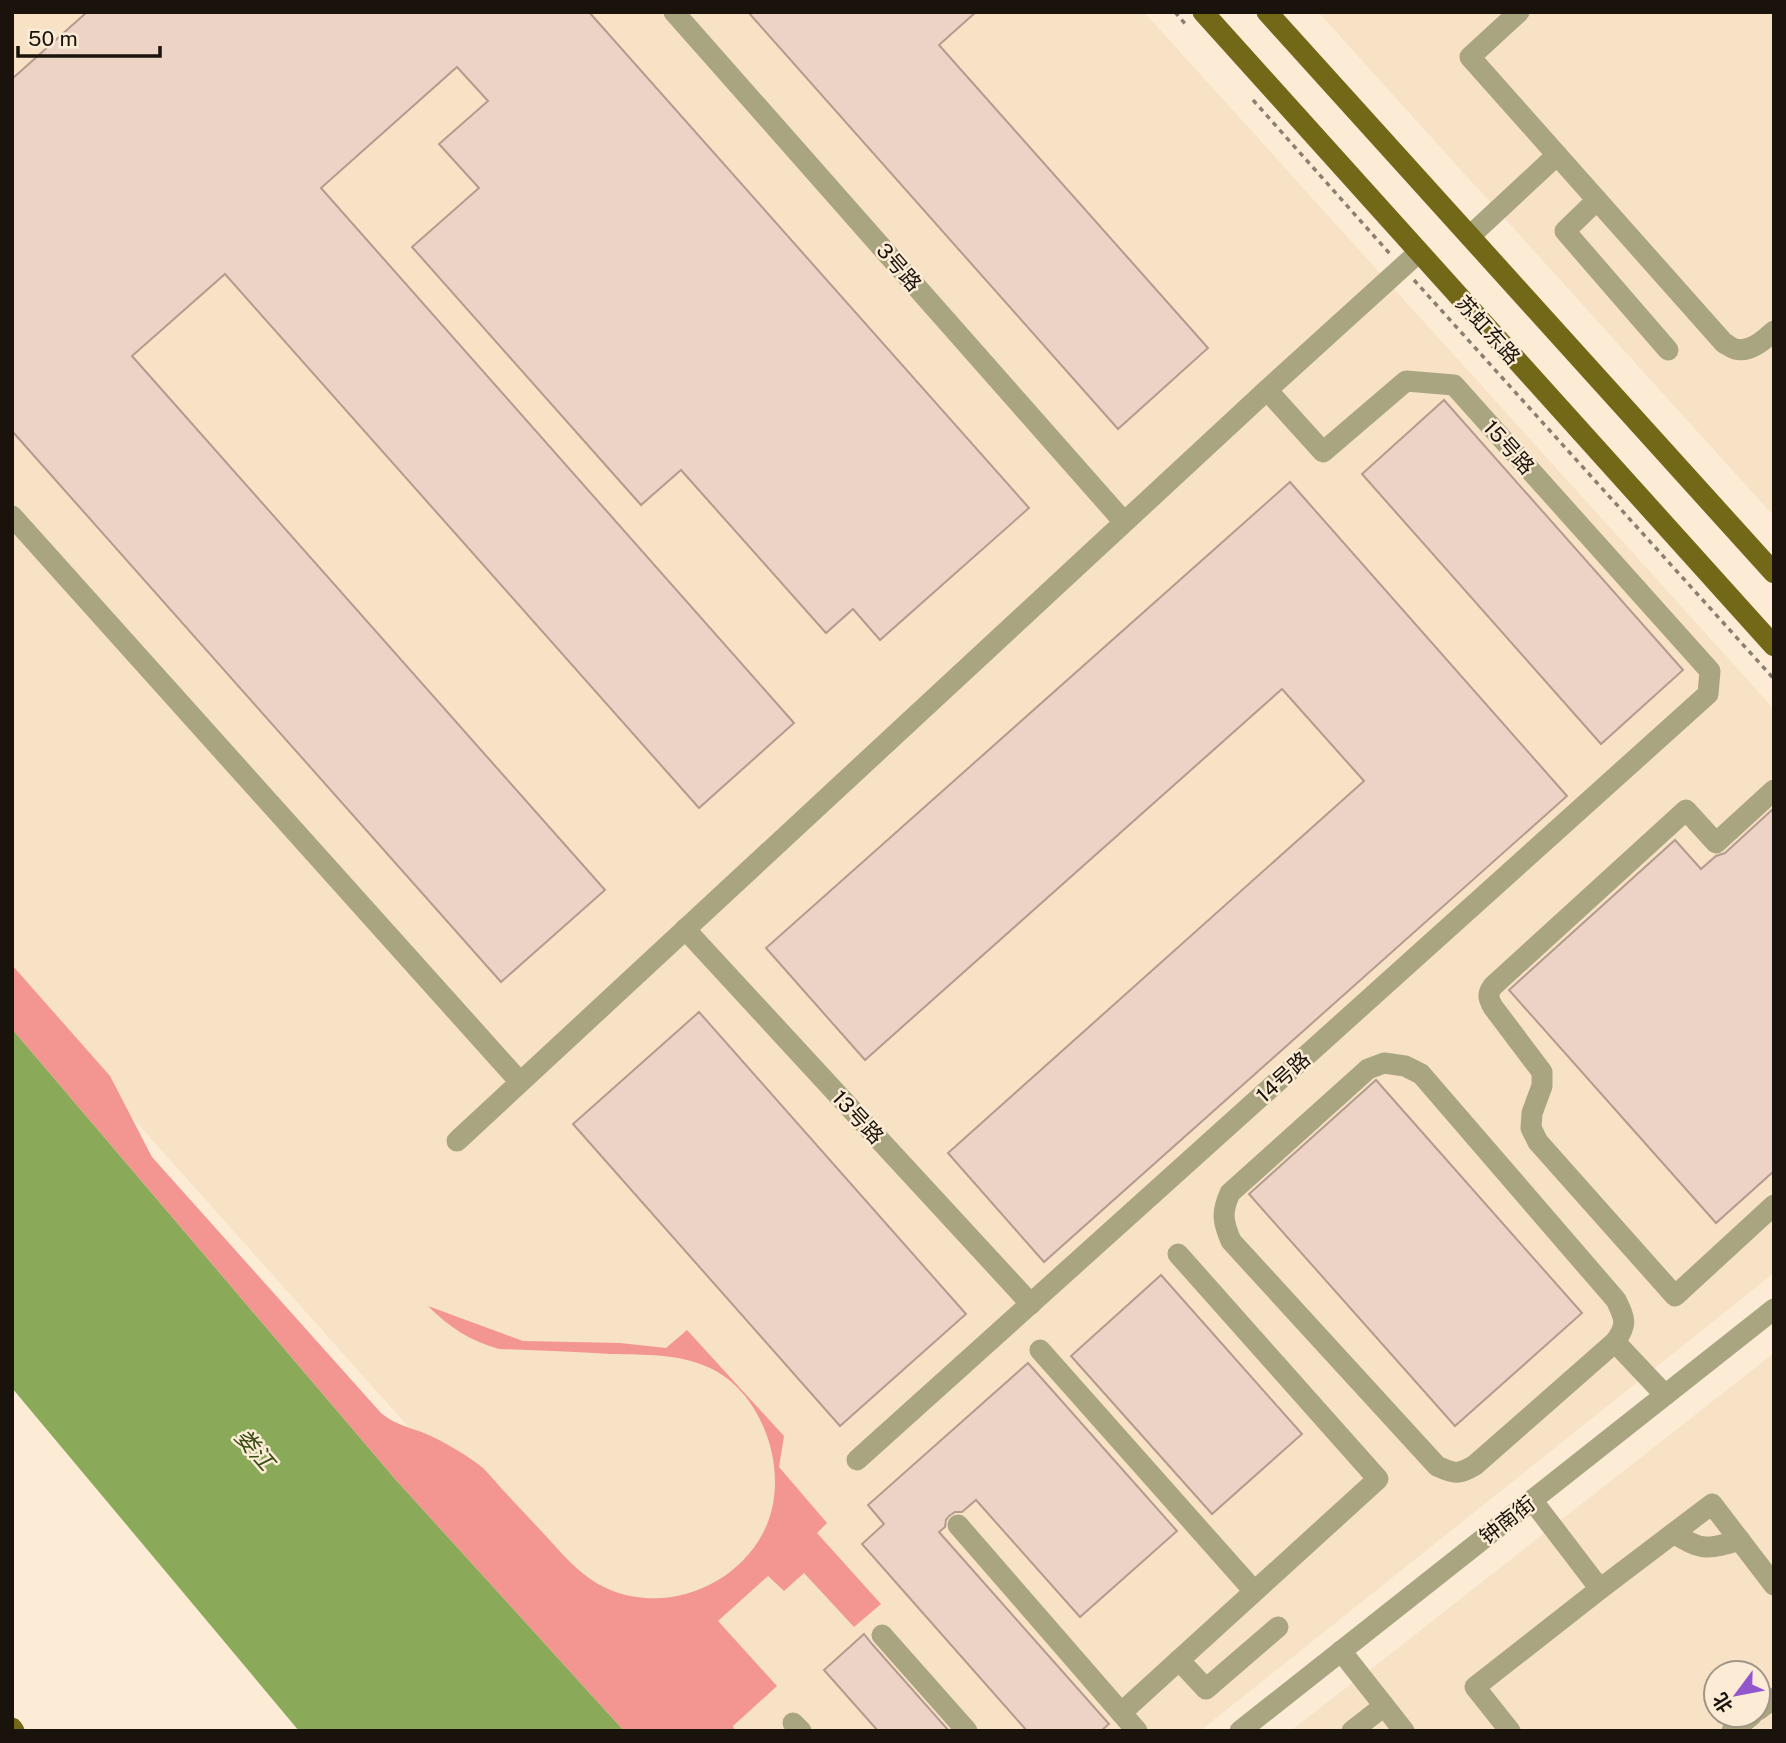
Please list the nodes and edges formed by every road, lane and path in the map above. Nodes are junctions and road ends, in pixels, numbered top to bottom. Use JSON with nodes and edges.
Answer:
{"nodes":[{"id":1,"x":674,"y":12,"type":"edge"},
{"id":2,"x":1175,"y":12,"type":"edge"},
{"id":3,"x":1203,"y":12,"type":"edge"},
{"id":4,"x":1519,"y":12,"type":"edge"},
{"id":5,"x":1269,"y":13,"type":"edge"},
{"id":6,"x":1193,"y":33,"type":"dead end"},
{"id":7,"x":1248,"y":94,"type":"dead end"},
{"id":8,"x":1557,"y":155,"type":"junction"},
{"id":9,"x":1597,"y":200,"type":"junction"},
{"id":10,"x":1470,"y":236,"type":"junction"},
{"id":11,"x":1418,"y":253,"type":"junction"},
{"id":12,"x":1402,"y":267,"type":"junction"},
{"id":13,"x":1774,"y":331,"type":"edge"},
{"id":14,"x":1668,"y":350,"type":"dead end"},
{"id":15,"x":1267,"y":390,"type":"junction"},
{"id":16,"x":12,"y":516,"type":"edge"},
{"id":17,"x":1124,"y":522,"type":"junction"},
{"id":18,"x":1774,"y":573,"type":"edge"},
{"id":19,"x":1774,"y":646,"type":"edge"},
{"id":20,"x":1774,"y":679,"type":"edge"},
{"id":21,"x":1708,"y":694,"type":"joint"},
{"id":22,"x":1774,"y":790,"type":"edge"},
{"id":23,"x":685,"y":929,"type":"junction"},
{"id":24,"x":520,"y":1082,"type":"junction"},
{"id":25,"x":457,"y":1141,"type":"dead end"},
{"id":26,"x":1774,"y":1205,"type":"edge"},
{"id":27,"x":1178,"y":1254,"type":"dead end"},
{"id":28,"x":1031,"y":1304,"type":"junction"},
{"id":29,"x":1774,"y":1309,"type":"edge"},
{"id":30,"x":1615,"y":1342,"type":"junction"},
{"id":31,"x":1040,"y":1350,"type":"dead end"},
{"id":32,"x":1665,"y":1395,"type":"junction"},
{"id":33,"x":857,"y":1460,"type":"dead end"},
{"id":34,"x":1532,"y":1500,"type":"junction"},
{"id":35,"x":958,"y":1525,"type":"dead end"},
{"id":36,"x":1674,"y":1533,"type":"junction"},
{"id":37,"x":1740,"y":1541,"type":"junction"},
{"id":38,"x":1774,"y":1585,"type":"edge"},
{"id":39,"x":1600,"y":1589,"type":"junction"},
{"id":40,"x":1254,"y":1591,"type":"junction"},
{"id":41,"x":1278,"y":1627,"type":"dead end"},
{"id":42,"x":882,"y":1635,"type":"dead end"},
{"id":43,"x":1341,"y":1651,"type":"junction"},
{"id":44,"x":1179,"y":1660,"type":"junction"},
{"id":45,"x":1384,"y":1706,"type":"junction"},
{"id":46,"x":1130,"y":1725,"type":"edge"},
{"id":47,"x":967,"y":1731,"type":"edge"},
{"id":48,"x":1240,"y":1731,"type":"edge"},
{"id":49,"x":1352,"y":1731,"type":"edge"},
{"id":50,"x":1404,"y":1731,"type":"edge"},
{"id":51,"x":1510,"y":1731,"type":"edge"}],
"edges":[{"from":1,"to":17,"type":"street","name":"3号路"},
{"from":2,"to":6,"type":"path"},
{"from":3,"to":11,"type":"main road","name":"苏虹东路"},
{"from":4,"to":8,"type":"street"},
{"from":5,"to":10,"type":"main road"},
{"from":7,"to":12,"type":"path"},
{"from":8,"to":9,"type":"street"},
{"from":8,"to":10,"type":"street"},
{"from":9,"to":13,"type":"street"},
{"from":9,"to":14,"type":"street"},
{"from":10,"to":18,"type":"main road"},
{"from":11,"to":12,"type":"street"},
{"from":11,"to":19,"type":"main road","name":"苏虹东路"},
{"from":12,"to":15,"type":"street"},
{"from":12,"to":20,"type":"path"},
{"from":15,"to":17,"type":"street"},
{"from":15,"to":21,"type":"street","name":"15号路"},
{"from":16,"to":24,"type":"street"},
{"from":17,"to":23,"type":"street"},
{"from":21,"to":28,"type":"street","name":"14号路"},
{"from":22,"to":26,"type":"street"},
{"from":23,"to":24,"type":"street"},
{"from":23,"to":28,"type":"street","name":"13号路"},
{"from":24,"to":25,"type":"street"},
{"from":27,"to":40,"type":"street"},
{"from":28,"to":33,"type":"street","name":"14号路"},
{"from":29,"to":32,"type":"street","name":"钟南街"},
{"from":30,"to":30,"type":"street"},
{"from":30,"to":32,"type":"street"},
{"from":31,"to":40,"type":"street"},
{"from":32,"to":34,"type":"street","name":"钟南街"},
{"from":34,"to":39,"type":"street"},
{"from":34,"to":43,"type":"street","name":"钟南街"},
{"from":35,"to":46,"type":"street"},
{"from":36,"to":37,"type":"street"},
{"from":36,"to":37,"type":"street"},
{"from":36,"to":39,"type":"street"},
{"from":37,"to":38,"type":"street"},
{"from":39,"to":51,"type":"street"},
{"from":40,"to":44,"type":"street"},
{"from":41,"to":44,"type":"street"},
{"from":42,"to":47,"type":"street"},
{"from":43,"to":45,"type":"street"},
{"from":43,"to":48,"type":"street","name":"钟南街"},
{"from":44,"to":46,"type":"street"},
{"from":45,"to":49,"type":"street"},
{"from":45,"to":50,"type":"street"}]}
